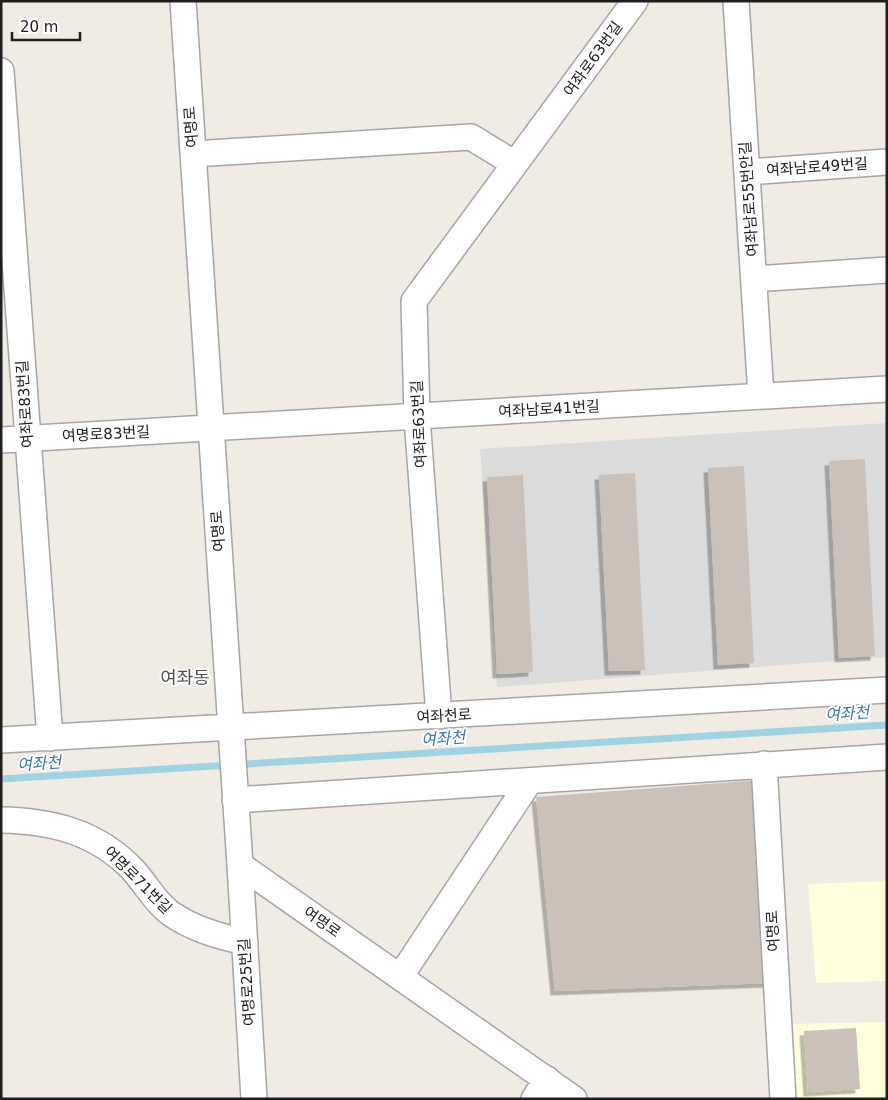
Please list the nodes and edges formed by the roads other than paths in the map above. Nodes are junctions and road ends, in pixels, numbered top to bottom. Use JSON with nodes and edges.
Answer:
{"nodes":[{"id":1,"x":183,"y":1,"type":"edge"},
{"id":2,"x":635,"y":1,"type":"edge"},
{"id":3,"x":736,"y":1,"type":"edge"},
{"id":4,"x":1,"y":71,"type":"edge"},
{"id":5,"x":193,"y":154,"type":"junction"},
{"id":6,"x":887,"y":162,"type":"edge"},
{"id":7,"x":515,"y":164,"type":"junction"},
{"id":8,"x":747,"y":172,"type":"junction"},
{"id":9,"x":887,"y":270,"type":"edge"},
{"id":10,"x":754,"y":279,"type":"junction"},
{"id":11,"x":887,"y":389,"type":"edge"},
{"id":12,"x":761,"y":396,"type":"junction"},
{"id":13,"x":417,"y":417,"type":"junction"},
{"id":14,"x":211,"y":429,"type":"junction"},
{"id":15,"x":28,"y":438,"type":"junction"},
{"id":16,"x":1,"y":440,"type":"edge"},
{"id":17,"x":887,"y":690,"type":"edge"},
{"id":18,"x":438,"y":716,"type":"junction"},
{"id":19,"x":231,"y":728,"type":"junction"},
{"id":20,"x":50,"y":738,"type":"junction"},
{"id":21,"x":1,"y":740,"type":"edge"},
{"id":22,"x":887,"y":757,"type":"edge"},
{"id":23,"x":764,"y":764,"type":"junction"},
{"id":24,"x":529,"y":782,"type":"junction"},
{"id":25,"x":235,"y":800,"type":"junction"},
{"id":26,"x":1,"y":820,"type":"edge"},
{"id":27,"x":240,"y":865,"type":"junction"},
{"id":28,"x":245,"y":942,"type":"junction"},
{"id":29,"x":400,"y":977,"type":"junction"},
{"id":30,"x":540,"y":1089,"type":"edge"},
{"id":31,"x":254,"y":1099,"type":"edge"},
{"id":32,"x":574,"y":1099,"type":"edge"},
{"id":33,"x":783,"y":1099,"type":"edge"}],
"edges":[{"from":1,"to":5,"type":"street","name":"여명로"},
{"from":2,"to":7,"type":"street","name":"여좌로63번길"},
{"from":3,"to":8,"type":"street","name":"여좌남로55번안길"},
{"from":4,"to":15,"type":"street","name":"여좌로83번길"},
{"from":5,"to":7,"type":"street"},
{"from":5,"to":14,"type":"street","name":"여명로"},
{"from":6,"to":8,"type":"street","name":"여좌남로49번길"},
{"from":7,"to":13,"type":"street","name":"여좌로63번길"},
{"from":8,"to":10,"type":"street","name":"여좌남로55번안길"},
{"from":9,"to":10,"type":"street"},
{"from":10,"to":12,"type":"street","name":"여좌남로55번안길"},
{"from":11,"to":12,"type":"street","name":"여좌남로41번길"},
{"from":12,"to":13,"type":"street","name":"여좌남로41번길"},
{"from":13,"to":14,"type":"street","name":"여좌남로41번길"},
{"from":13,"to":18,"type":"street","name":"여좌로63번길"},
{"from":14,"to":15,"type":"street","name":"여명로83번길"},
{"from":14,"to":19,"type":"street","name":"여명로"},
{"from":15,"to":16,"type":"street","name":"여명로83번길"},
{"from":15,"to":20,"type":"street","name":"여좌로83번길"},
{"from":17,"to":18,"type":"street","name":"여좌천로"},
{"from":18,"to":19,"type":"street","name":"여좌천로"},
{"from":19,"to":20,"type":"street","name":"여좌천로"},
{"from":19,"to":25,"type":"street","name":"여명로"},
{"from":20,"to":21,"type":"street","name":"여좌천로"},
{"from":22,"to":23,"type":"street"},
{"from":23,"to":24,"type":"street"},
{"from":23,"to":33,"type":"street","name":"여명로"},
{"from":24,"to":25,"type":"street"},
{"from":24,"to":29,"type":"street"},
{"from":25,"to":27,"type":"street","name":"여명로"},
{"from":26,"to":28,"type":"street","name":"여명로71번길"},
{"from":27,"to":28,"type":"street","name":"여명로25번길"},
{"from":27,"to":29,"type":"street","name":"여명로"},
{"from":28,"to":31,"type":"street","name":"여명로25번길"},
{"from":29,"to":30,"type":"street","name":"여명로"},
{"from":30,"to":32,"type":"street","name":"여명로"}]}
